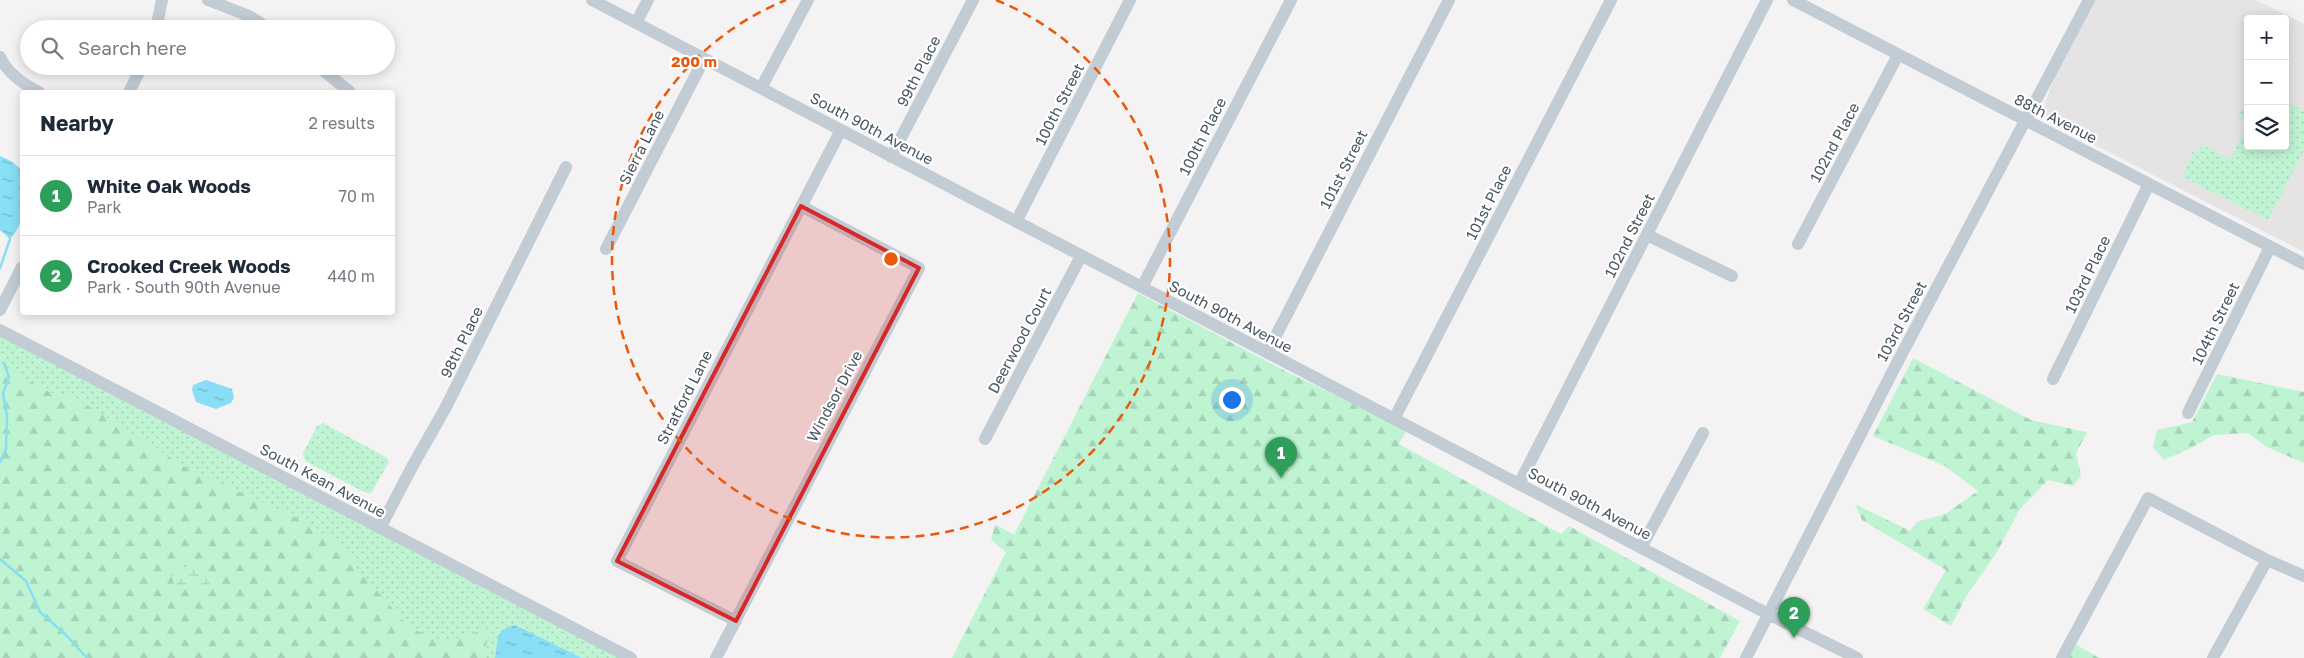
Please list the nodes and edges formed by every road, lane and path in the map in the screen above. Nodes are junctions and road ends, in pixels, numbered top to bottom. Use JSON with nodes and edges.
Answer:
{"nodes":[{"id":1,"x":162,"y":0,"type":"edge"},
{"id":2,"x":208,"y":0,"type":"edge"},
{"id":3,"x":592,"y":0,"type":"edge"},
{"id":4,"x":648,"y":0,"type":"edge"},
{"id":5,"x":808,"y":0,"type":"edge"},
{"id":6,"x":973,"y":0,"type":"edge"},
{"id":7,"x":1130,"y":0,"type":"edge"},
{"id":8,"x":1291,"y":0,"type":"edge"},
{"id":9,"x":1448,"y":0,"type":"edge"},
{"id":10,"x":1611,"y":0,"type":"edge"},
{"id":11,"x":1767,"y":0,"type":"edge"},
{"id":12,"x":1793,"y":0,"type":"edge"},
{"id":13,"x":2089,"y":0,"type":"edge"},
{"id":14,"x":158,"y":20,"type":"edge"},
{"id":15,"x":255,"y":20,"type":"edge"},
{"id":16,"x":636,"y":23,"type":"junction"},
{"id":17,"x":1898,"y":55,"type":"junction"},
{"id":18,"x":0,"y":57,"type":"edge"},
{"id":19,"x":704,"y":59,"type":"junction"},
{"id":20,"x":138,"y":75,"type":"edge"},
{"id":21,"x":329,"y":75,"type":"edge"},
{"id":22,"x":761,"y":88,"type":"junction"},
{"id":23,"x":36,"y":90,"type":"edge"},
{"id":24,"x":130,"y":90,"type":"edge"},
{"id":25,"x":348,"y":90,"type":"edge"},
{"id":26,"x":2026,"y":121,"type":"junction"},
{"id":27,"x":841,"y":130,"type":"junction"},
{"id":28,"x":892,"y":157,"type":"junction"},
{"id":29,"x":566,"y":167,"type":"dead end"},
{"id":30,"x":2149,"y":184,"type":"junction"},
{"id":31,"x":801,"y":206,"type":"junction"},
{"id":32,"x":1016,"y":222,"type":"junction"},
{"id":33,"x":1647,"y":235,"type":"junction"},
{"id":34,"x":1798,"y":244,"type":"dead end"},
{"id":35,"x":2270,"y":247,"type":"junction"},
{"id":36,"x":606,"y":249,"type":"dead end"},
{"id":37,"x":1082,"y":256,"type":"junction"},
{"id":38,"x":2304,"y":264,"type":"edge"},
{"id":39,"x":20,"y":271,"type":"edge"},
{"id":40,"x":1732,"y":276,"type":"dead end"},
{"id":41,"x":1142,"y":287,"type":"junction"},
{"id":42,"x":0,"y":310,"type":"edge"},
{"id":43,"x":0,"y":330,"type":"edge"},
{"id":44,"x":1267,"y":353,"type":"junction"},
{"id":45,"x":2053,"y":378,"type":"dead end"},
{"id":46,"x":2188,"y":413,"type":"dead end"},
{"id":47,"x":1394,"y":419,"type":"junction"},
{"id":48,"x":1703,"y":433,"type":"dead end"},
{"id":49,"x":985,"y":439,"type":"dead end"},
{"id":50,"x":1519,"y":484,"type":"junction"},
{"id":51,"x":380,"y":528,"type":"junction"},
{"id":52,"x":1641,"y":548,"type":"junction"},
{"id":53,"x":2267,"y":560,"type":"junction"},
{"id":54,"x":2304,"y":576,"type":"edge"},
{"id":55,"x":1768,"y":614,"type":"junction"},
{"id":56,"x":736,"y":620,"type":"junction"},
{"id":57,"x":631,"y":658,"type":"edge"},
{"id":58,"x":716,"y":658,"type":"edge"},
{"id":59,"x":1746,"y":658,"type":"edge"},
{"id":60,"x":1857,"y":658,"type":"edge"},
{"id":61,"x":2062,"y":658,"type":"edge"},
{"id":62,"x":2213,"y":658,"type":"edge"}],
"edges":[{"from":1,"to":14,"type":"street"},
{"from":2,"to":15,"type":"street"},
{"from":3,"to":16,"type":"street","name":"South 90th Avenue"},
{"from":4,"to":16,"type":"street"},
{"from":5,"to":22,"type":"street"},
{"from":6,"to":28,"type":"street","name":"99th Place"},
{"from":7,"to":32,"type":"street","name":"100th Street"},
{"from":8,"to":41,"type":"street","name":"100th Place"},
{"from":9,"to":44,"type":"street","name":"101st Street"},
{"from":10,"to":47,"type":"street","name":"101st Place"},
{"from":11,"to":33,"type":"street","name":"102nd Street"},
{"from":12,"to":17,"type":"street","name":"88th Avenue"},
{"from":13,"to":26,"type":"street","name":"103rd Street"},
{"from":16,"to":19,"type":"street","name":"South 90th Avenue"},
{"from":17,"to":26,"type":"street","name":"88th Avenue"},
{"from":17,"to":34,"type":"street","name":"102nd Place"},
{"from":18,"to":23,"type":"street"},
{"from":19,"to":22,"type":"street","name":"South 90th Avenue"},
{"from":19,"to":36,"type":"street","name":"Sierra Lane"},
{"from":20,"to":24,"type":"street"},
{"from":21,"to":25,"type":"street"},
{"from":22,"to":27,"type":"street","name":"South 90th Avenue"},
{"from":26,"to":30,"type":"street","name":"88th Avenue"},
{"from":26,"to":55,"type":"street","name":"103rd Street"},
{"from":27,"to":28,"type":"street","name":"South 90th Avenue"},
{"from":27,"to":31,"type":"street","name":"Stratford Lane"},
{"from":28,"to":32,"type":"street","name":"South 90th Avenue"},
{"from":29,"to":51,"type":"street","name":"98th Place"},
{"from":30,"to":35,"type":"street","name":"88th Avenue"},
{"from":30,"to":45,"type":"street","name":"103rd Place"},
{"from":31,"to":56,"type":"street","name":"Windsor Drive"},
{"from":31,"to":56,"type":"street","name":"Stratford Lane"},
{"from":32,"to":37,"type":"street","name":"South 90th Avenue"},
{"from":33,"to":40,"type":"street"},
{"from":33,"to":50,"type":"street","name":"102nd Street"},
{"from":35,"to":38,"type":"street","name":"88th Avenue"},
{"from":35,"to":46,"type":"street","name":"104th Street"},
{"from":37,"to":41,"type":"street","name":"South 90th Avenue"},
{"from":37,"to":49,"type":"street","name":"Deerwood Court"},
{"from":39,"to":42,"type":"street"},
{"from":41,"to":44,"type":"street","name":"South 90th Avenue"},
{"from":43,"to":51,"type":"street","name":"South Kean Avenue"},
{"from":44,"to":47,"type":"street","name":"South 90th Avenue"},
{"from":47,"to":50,"type":"street","name":"South 90th Avenue"},
{"from":48,"to":52,"type":"street"},
{"from":50,"to":52,"type":"street","name":"South 90th Avenue"},
{"from":51,"to":57,"type":"street","name":"South Kean Avenue"},
{"from":52,"to":55,"type":"street","name":"South 90th Avenue"},
{"from":53,"to":54,"type":"street"},
{"from":53,"to":61,"type":"street"},
{"from":53,"to":62,"type":"street"},
{"from":55,"to":59,"type":"street","name":"103rd Street"},
{"from":55,"to":60,"type":"street","name":"South 90th Avenue"},
{"from":56,"to":58,"type":"street","name":"Windsor Drive"}]}
